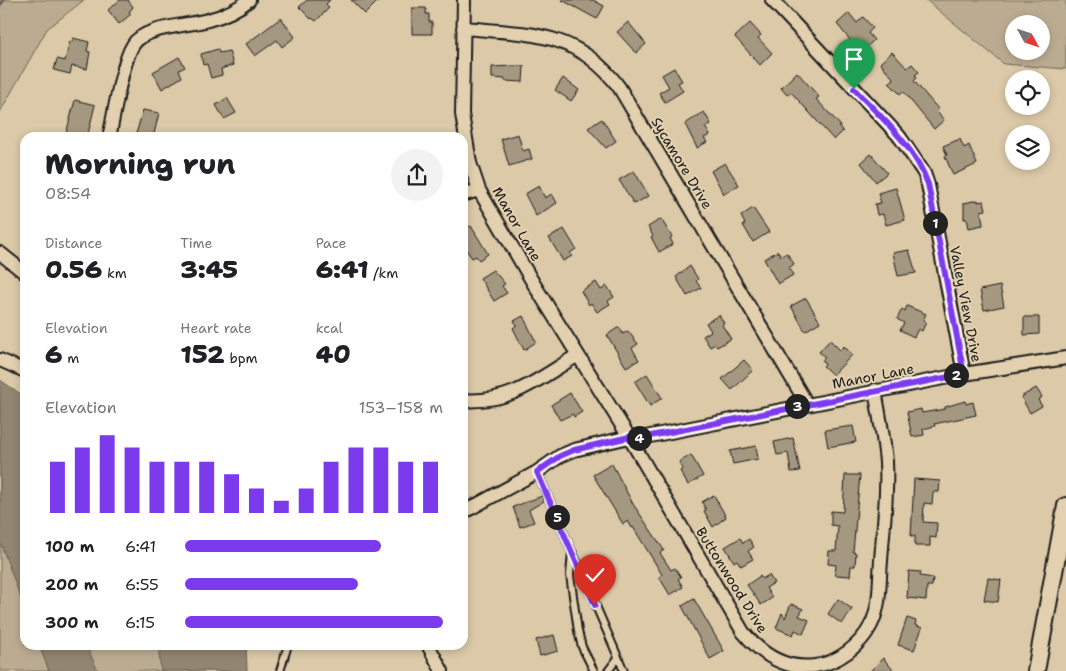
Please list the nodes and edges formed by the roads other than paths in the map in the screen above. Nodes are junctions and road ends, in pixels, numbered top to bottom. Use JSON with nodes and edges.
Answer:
{"nodes":[{"id":1,"x":249,"y":0,"type":"edge"},
{"id":2,"x":464,"y":0,"type":"edge"},
{"id":3,"x":772,"y":0,"type":"edge"},
{"id":4,"x":463,"y":28,"type":"junction"},
{"id":5,"x":110,"y":132,"type":"edge"},
{"id":6,"x":465,"y":132,"type":"edge"},
{"id":7,"x":468,"y":151,"type":"edge"},
{"id":8,"x":479,"y":190,"type":"junction"},
{"id":9,"x":468,"y":193,"type":"edge"},
{"id":10,"x":0,"y":253,"type":"edge"},
{"id":11,"x":20,"y":269,"type":"edge"},
{"id":12,"x":578,"y":355,"type":"junction"},
{"id":13,"x":1066,"y":358,"type":"edge"},
{"id":14,"x":0,"y":360,"type":"edge"},
{"id":15,"x":20,"y":369,"type":"edge"},
{"id":16,"x":964,"y":374,"type":"junction"},
{"id":17,"x":875,"y":390,"type":"junction"},
{"id":18,"x":468,"y":400,"type":"edge"},
{"id":19,"x":807,"y":404,"type":"junction"},
{"id":20,"x":630,"y":438,"type":"junction"},
{"id":21,"x":537,"y":472,"type":"junction"},
{"id":22,"x":1066,"y":506,"type":"edge"},
{"id":23,"x":468,"y":510,"type":"edge"},
{"id":24,"x":572,"y":552,"type":"junction"},
{"id":25,"x":286,"y":650,"type":"edge"},
{"id":26,"x":430,"y":650,"type":"edge"},
{"id":27,"x":431,"y":650,"type":"edge"},
{"id":28,"x":618,"y":658,"type":"junction"},
{"id":29,"x":280,"y":671,"type":"edge"},
{"id":30,"x":434,"y":671,"type":"edge"},
{"id":31,"x":442,"y":671,"type":"edge"},
{"id":32,"x":594,"y":671,"type":"edge"},
{"id":33,"x":608,"y":671,"type":"edge"},
{"id":34,"x":624,"y":671,"type":"edge"},
{"id":35,"x":1036,"y":671,"type":"edge"}],
"edges":[{"from":1,"to":5,"type":"street"},
{"from":2,"to":4,"type":"street","name":"Manor Lane"},
{"from":3,"to":16,"type":"street","name":"Valley View Drive"},
{"from":4,"to":6,"type":"street","name":"Manor Lane"},
{"from":4,"to":19,"type":"street","name":"Sycamore Drive"},
{"from":7,"to":8,"type":"street","name":"Manor Lane"},
{"from":8,"to":9,"type":"street"},
{"from":8,"to":12,"type":"street","name":"Manor Lane"},
{"from":10,"to":11,"type":"street"},
{"from":12,"to":18,"type":"street"},
{"from":12,"to":20,"type":"street","name":"Manor Lane"},
{"from":13,"to":16,"type":"street","name":"Manor Lane"},
{"from":14,"to":15,"type":"street"},
{"from":16,"to":17,"type":"street","name":"Manor Lane"},
{"from":17,"to":19,"type":"street","name":"Manor Lane"},
{"from":17,"to":20,"type":"street","name":"Buttonwood Drive"},
{"from":19,"to":20,"type":"street","name":"Manor Lane"},
{"from":20,"to":21,"type":"street","name":"Manor Lane"},
{"from":21,"to":23,"type":"street","name":"Manor Lane"},
{"from":21,"to":24,"type":"lane"},
{"from":22,"to":35,"type":"street"},
{"from":24,"to":28,"type":"lane"},
{"from":24,"to":32,"type":"lane"},
{"from":25,"to":29,"type":"lane"},
{"from":26,"to":30,"type":"lane"},
{"from":27,"to":31,"type":"street"},
{"from":28,"to":33,"type":"lane"},
{"from":28,"to":34,"type":"lane"}]}
